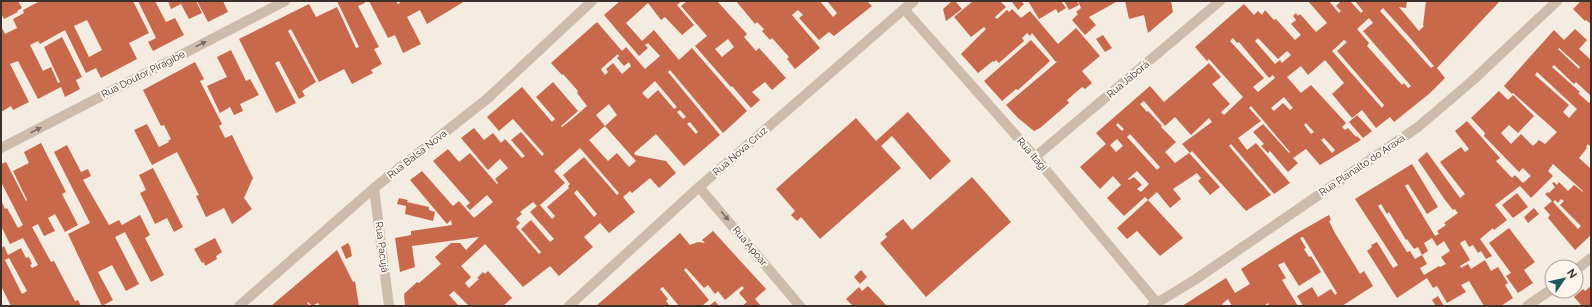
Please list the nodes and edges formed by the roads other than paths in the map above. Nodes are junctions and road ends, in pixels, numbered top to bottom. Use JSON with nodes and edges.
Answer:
{"nodes":[{"id":1,"x":285,"y":1,"type":"edge"},
{"id":2,"x":592,"y":1,"type":"edge"},
{"id":3,"x":914,"y":1,"type":"edge"},
{"id":4,"x":1220,"y":1,"type":"edge"},
{"id":5,"x":1556,"y":2,"type":"edge"},
{"id":6,"x":904,"y":9,"type":"junction"},
{"id":7,"x":1,"y":148,"type":"edge"},
{"id":8,"x":1035,"y":157,"type":"junction"},
{"id":9,"x":699,"y":186,"type":"junction"},
{"id":10,"x":374,"y":188,"type":"junction"},
{"id":11,"x":1544,"y":294,"type":"edge"},
{"id":12,"x":1155,"y":304,"type":"edge"},
{"id":13,"x":239,"y":306,"type":"edge"},
{"id":14,"x":389,"y":306,"type":"edge"},
{"id":15,"x":569,"y":306,"type":"edge"},
{"id":16,"x":800,"y":306,"type":"edge"},
{"id":17,"x":1527,"y":306,"type":"edge"}],
"edges":[{"from":7,"to":1,"type":"street","name":"Rua Doutor Piragibe","one_way":true},
{"from":2,"to":10,"type":"street","name":"Rua Balsa Nova"},
{"from":3,"to":6,"type":"street","name":"Rua Nova Cruz"},
{"from":4,"to":8,"type":"street","name":"Rua Jaborá"},
{"from":5,"to":12,"type":"street","name":"Rua Planalto do Araxá"},
{"from":6,"to":8,"type":"street","name":"Rua Itagi"},
{"from":6,"to":9,"type":"street","name":"Rua Nova Cruz"},
{"from":8,"to":12,"type":"street","name":"Rua Itagi"},
{"from":9,"to":15,"type":"street","name":"Rua Nova Cruz"},
{"from":9,"to":16,"type":"street","name":"Rua Apoar","one_way":true},
{"from":10,"to":13,"type":"street","name":"Rua Balsa Nova"},
{"from":10,"to":14,"type":"street","name":"Rua Pacujá"},
{"from":11,"to":17,"type":"street"}]}
